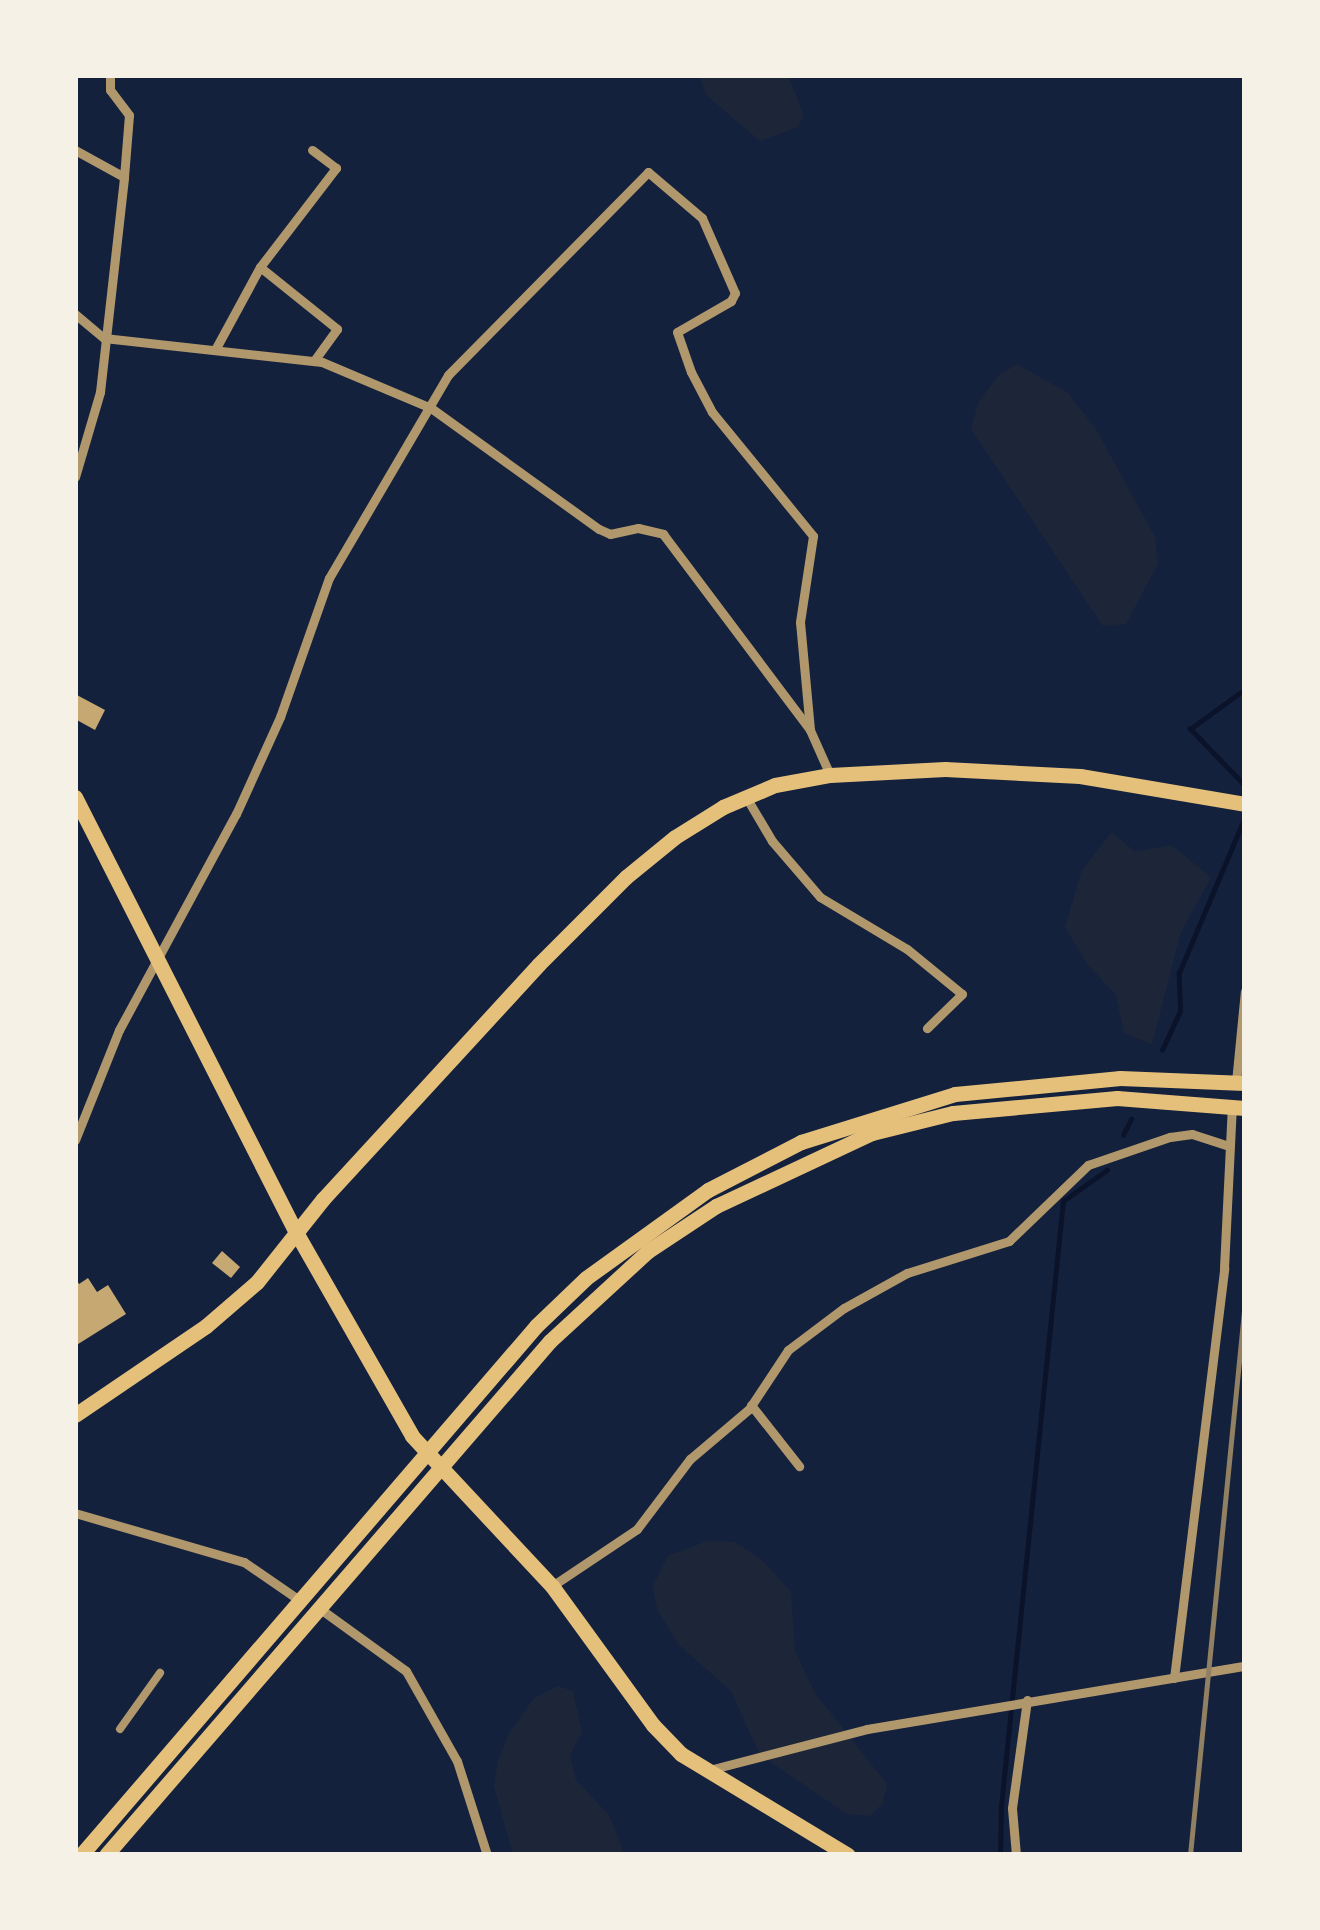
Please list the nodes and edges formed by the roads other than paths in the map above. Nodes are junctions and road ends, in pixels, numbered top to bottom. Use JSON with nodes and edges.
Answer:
{"nodes":[{"id":1,"x":110,"y":75,"type":"edge"},
{"id":2,"x":75,"y":150,"type":"edge"},
{"id":3,"x":312,"y":150,"type":"dead end"},
{"id":4,"x":124,"y":177,"type":"junction"},
{"id":5,"x":260,"y":267,"type":"junction"},
{"id":6,"x":75,"y":314,"type":"edge"},
{"id":7,"x":104,"y":338,"type":"junction"},
{"id":8,"x":216,"y":349,"type":"junction"},
{"id":9,"x":314,"y":361,"type":"junction"},
{"id":10,"x":431,"y":408,"type":"junction"},
{"id":11,"x":75,"y":477,"type":"edge"},
{"id":12,"x":810,"y":730,"type":"junction"},
{"id":13,"x":830,"y":775,"type":"junction"},
{"id":14,"x":75,"y":797,"type":"edge"},
{"id":15,"x":746,"y":797,"type":"junction"},
{"id":16,"x":1243,"y":804,"type":"edge"},
{"id":17,"x":160,"y":962,"type":"junction"},
{"id":18,"x":1245,"y":991,"type":"edge"},
{"id":19,"x":927,"y":1028,"type":"dead end"},
{"id":20,"x":1240,"y":1083,"type":"edge"},
{"id":21,"x":1239,"y":1107,"type":"edge"},
{"id":22,"x":75,"y":1140,"type":"edge"},
{"id":23,"x":1228,"y":1146,"type":"junction"},
{"id":24,"x":297,"y":1234,"type":"junction"},
{"id":25,"x":752,"y":1405,"type":"junction"},
{"id":26,"x":75,"y":1415,"type":"edge"},
{"id":27,"x":426,"y":1454,"type":"junction"},
{"id":28,"x":799,"y":1466,"type":"dead end"},
{"id":29,"x":438,"y":1468,"type":"junction"},
{"id":30,"x":75,"y":1513,"type":"edge"},
{"id":31,"x":552,"y":1586,"type":"junction"},
{"id":32,"x":299,"y":1600,"type":"junction"},
{"id":33,"x":319,"y":1608,"type":"junction"},
{"id":34,"x":1245,"y":1666,"type":"edge"},
{"id":35,"x":160,"y":1673,"type":"dead end"},
{"id":36,"x":1174,"y":1678,"type":"junction"},
{"id":37,"x":1025,"y":1701,"type":"junction"},
{"id":38,"x":120,"y":1729,"type":"dead end"},
{"id":39,"x":705,"y":1772,"type":"junction"},
{"id":40,"x":81,"y":1855,"type":"edge"},
{"id":41,"x":106,"y":1855,"type":"edge"},
{"id":42,"x":487,"y":1855,"type":"edge"},
{"id":43,"x":848,"y":1855,"type":"edge"},
{"id":44,"x":1016,"y":1855,"type":"edge"}],
"edges":[{"from":1,"to":4,"type":"street"},
{"from":2,"to":4,"type":"street"},
{"from":3,"to":5,"type":"street"},
{"from":4,"to":7,"type":"street"},
{"from":5,"to":8,"type":"street"},
{"from":5,"to":9,"type":"street"},
{"from":6,"to":7,"type":"street"},
{"from":7,"to":8,"type":"street"},
{"from":7,"to":11,"type":"street"},
{"from":8,"to":9,"type":"street"},
{"from":9,"to":10,"type":"street"},
{"from":10,"to":12,"type":"street"},
{"from":10,"to":12,"type":"street"},
{"from":10,"to":17,"type":"street"},
{"from":12,"to":13,"type":"street"},
{"from":13,"to":15,"type":"main road"},
{"from":13,"to":16,"type":"main road"},
{"from":14,"to":17,"type":"main road"},
{"from":15,"to":19,"type":"street"},
{"from":15,"to":24,"type":"main road"},
{"from":17,"to":22,"type":"street"},
{"from":17,"to":24,"type":"main road"},
{"from":18,"to":20,"type":"street"},
{"from":20,"to":27,"type":"main road"},
{"from":21,"to":23,"type":"street"},
{"from":21,"to":29,"type":"main road"},
{"from":23,"to":25,"type":"street"},
{"from":23,"to":36,"type":"street"},
{"from":24,"to":26,"type":"main road"},
{"from":24,"to":27,"type":"main road"},
{"from":25,"to":28,"type":"street"},
{"from":25,"to":31,"type":"street"},
{"from":27,"to":29,"type":"main road"},
{"from":27,"to":32,"type":"main road"},
{"from":29,"to":31,"type":"main road"},
{"from":29,"to":33,"type":"main road"},
{"from":30,"to":32,"type":"street"},
{"from":31,"to":39,"type":"main road"},
{"from":32,"to":40,"type":"main road"},
{"from":33,"to":41,"type":"main road"},
{"from":33,"to":42,"type":"street"},
{"from":34,"to":36,"type":"street"},
{"from":35,"to":38,"type":"street"},
{"from":36,"to":37,"type":"street"},
{"from":37,"to":39,"type":"street"},
{"from":37,"to":44,"type":"street"},
{"from":39,"to":43,"type":"main road"}]}
